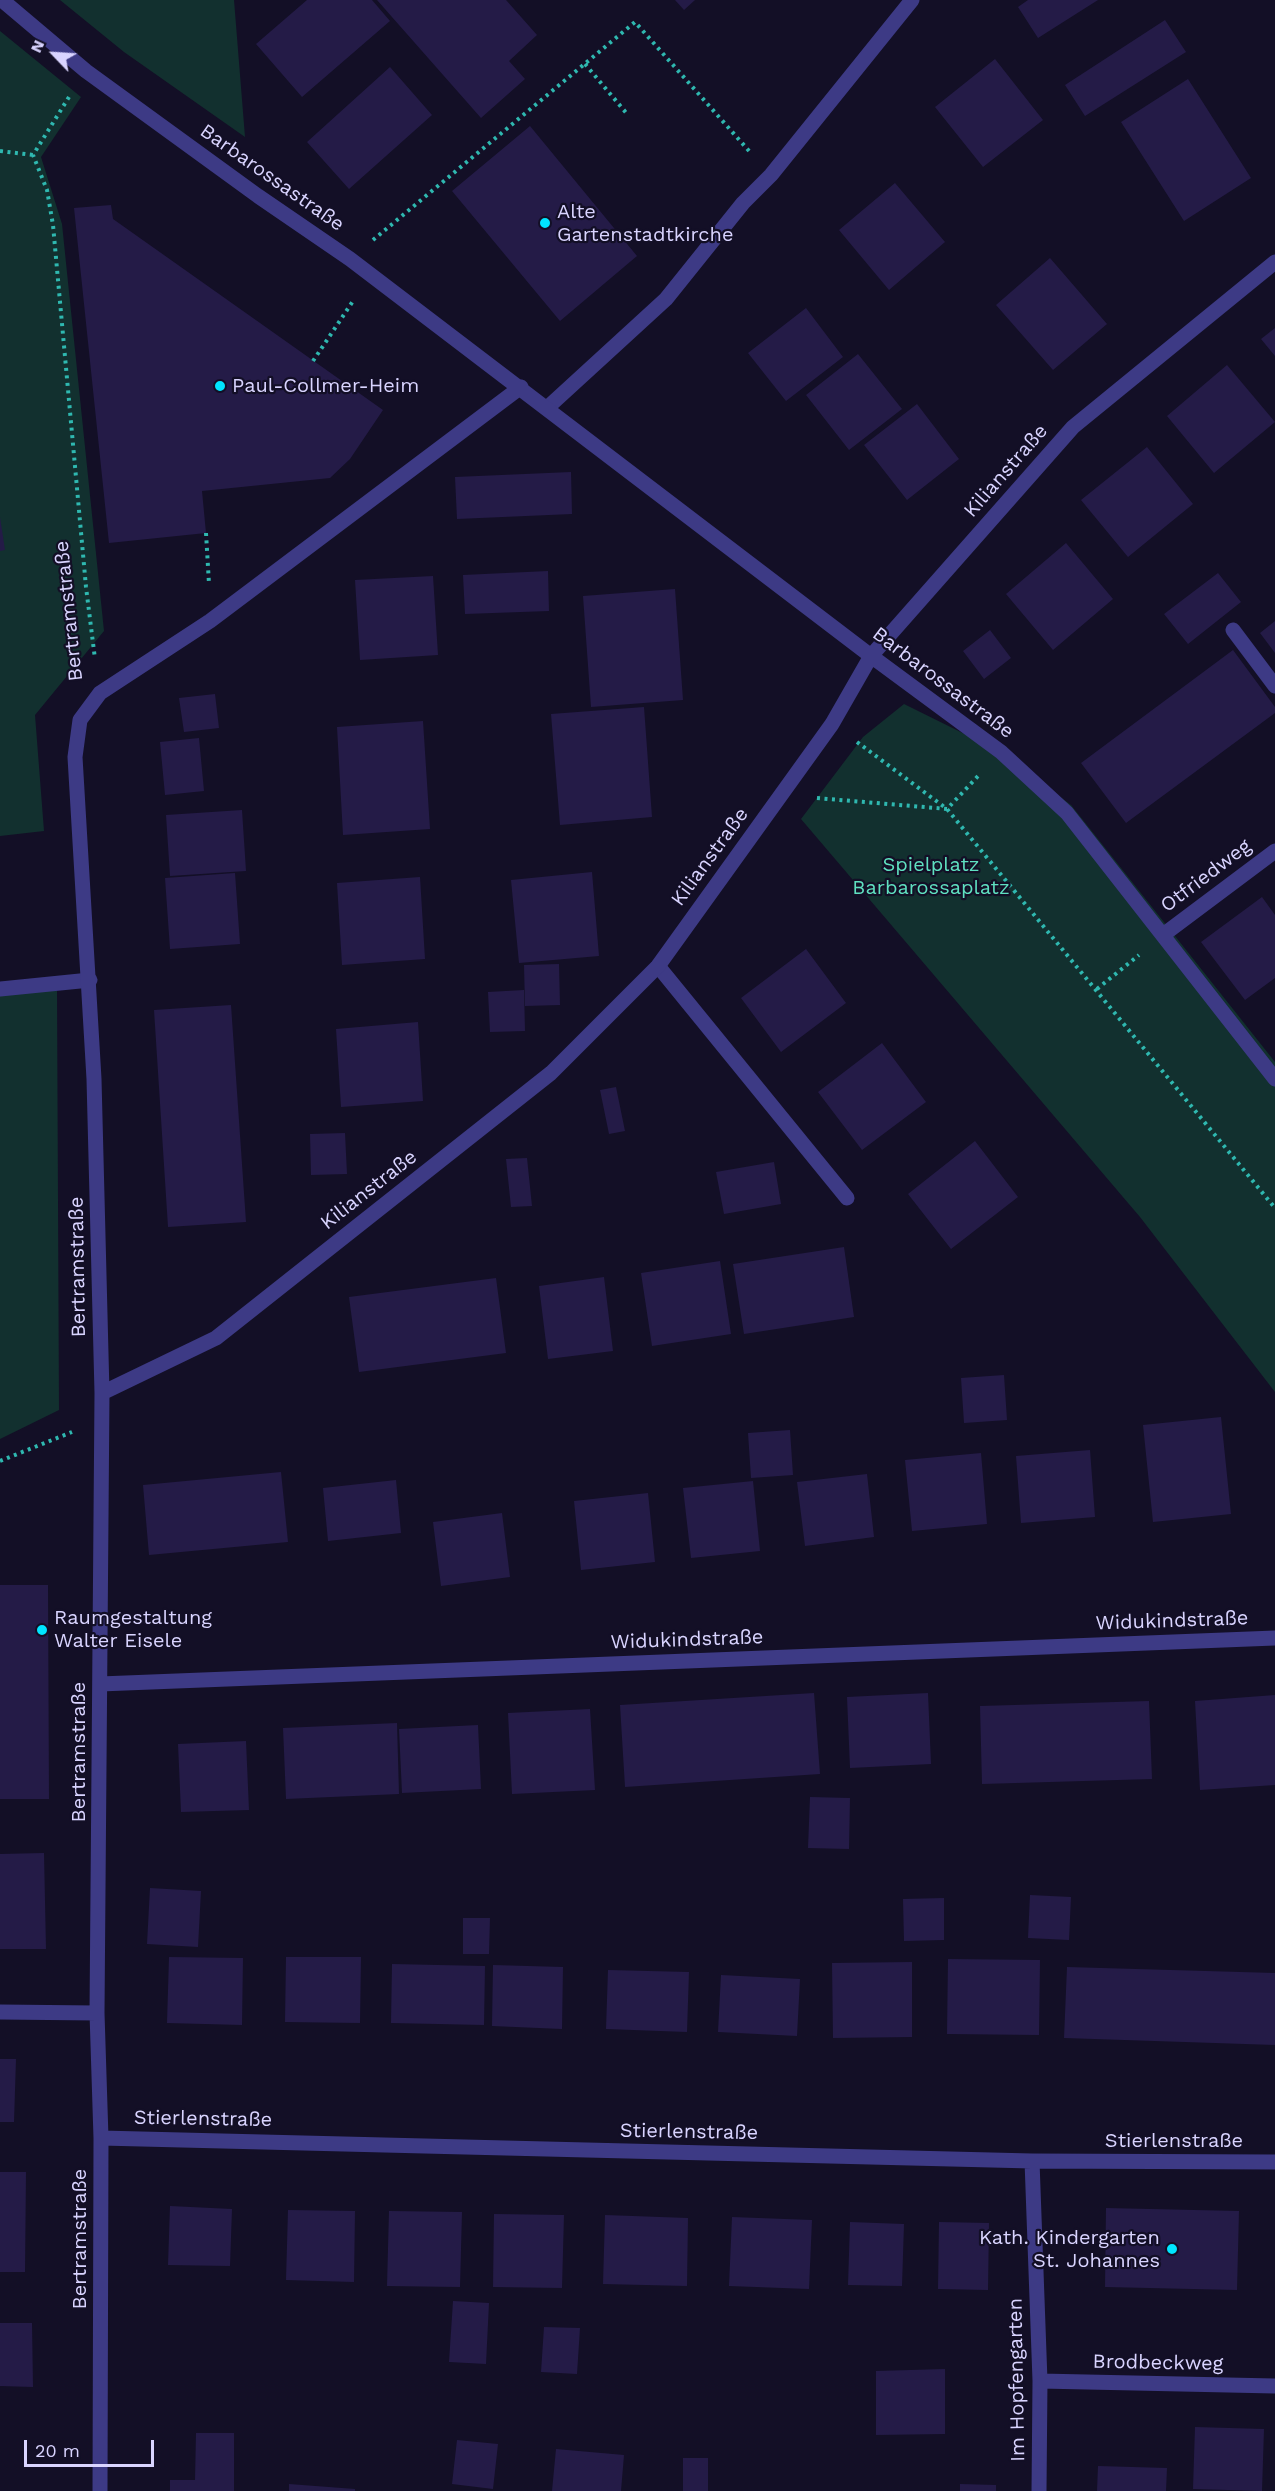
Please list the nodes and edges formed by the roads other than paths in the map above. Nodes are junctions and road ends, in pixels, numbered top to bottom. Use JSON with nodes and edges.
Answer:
{"nodes":[{"id":1,"x":2,"y":0,"type":"edge"},
{"id":2,"x":912,"y":0,"type":"edge"},
{"id":3,"x":1275,"y":262,"type":"edge"},
{"id":4,"x":520,"y":387,"type":"junction"},
{"id":5,"x":547,"y":408,"type":"junction"},
{"id":6,"x":1233,"y":630,"type":"dead end"},
{"id":7,"x":871,"y":656,"type":"junction"},
{"id":8,"x":1275,"y":686,"type":"edge"},
{"id":9,"x":1275,"y":851,"type":"edge"},
{"id":10,"x":1163,"y":935,"type":"junction"},
{"id":11,"x":658,"y":966,"type":"junction"},
{"id":12,"x":90,"y":980,"type":"junction"},
{"id":13,"x":0,"y":989,"type":"edge"},
{"id":14,"x":1275,"y":1079,"type":"edge"},
{"id":15,"x":847,"y":1198,"type":"dead end"},
{"id":16,"x":102,"y":1393,"type":"junction"},
{"id":17,"x":1275,"y":1638,"type":"edge"},
{"id":18,"x":100,"y":1684,"type":"junction"},
{"id":19,"x":0,"y":2012,"type":"edge"},
{"id":20,"x":97,"y":2013,"type":"junction"},
{"id":21,"x":101,"y":2138,"type":"junction"},
{"id":22,"x":1032,"y":2161,"type":"junction"},
{"id":23,"x":1275,"y":2162,"type":"edge"},
{"id":24,"x":1040,"y":2381,"type":"junction"},
{"id":25,"x":1275,"y":2386,"type":"edge"},
{"id":26,"x":100,"y":2491,"type":"edge"},
{"id":27,"x":1040,"y":2491,"type":"edge"}],
"edges":[{"from":1,"to":4,"type":"street","name":"Barbarossastraße"},
{"from":2,"to":5,"type":"street"},
{"from":3,"to":7,"type":"street","name":"Kilianstraße"},
{"from":4,"to":5,"type":"street","name":"Barbarossastraße"},
{"from":4,"to":12,"type":"street","name":"Bertramstraße"},
{"from":5,"to":7,"type":"street","name":"Barbarossastraße"},
{"from":6,"to":8,"type":"street"},
{"from":7,"to":10,"type":"street","name":"Barbarossastraße"},
{"from":7,"to":11,"type":"street","name":"Kilianstraße"},
{"from":9,"to":10,"type":"street","name":"Otfriedweg"},
{"from":10,"to":14,"type":"street","name":"Barbarossastraße"},
{"from":11,"to":15,"type":"street"},
{"from":11,"to":16,"type":"street","name":"Kilianstraße"},
{"from":12,"to":13,"type":"street"},
{"from":12,"to":16,"type":"street","name":"Bertramstraße"},
{"from":16,"to":18,"type":"street","name":"Bertramstraße"},
{"from":17,"to":18,"type":"street","name":"Widukindstraße"},
{"from":18,"to":20,"type":"street","name":"Bertramstraße"},
{"from":19,"to":20,"type":"street"},
{"from":20,"to":21,"type":"street","name":"Bertramstraße"},
{"from":21,"to":22,"type":"street","name":"Stierlenstraße"},
{"from":21,"to":26,"type":"street","name":"Bertramstraße"},
{"from":22,"to":23,"type":"street","name":"Stierlenstraße"},
{"from":22,"to":24,"type":"street","name":"Im Hopfengarten"},
{"from":24,"to":25,"type":"street","name":"Brodbeckweg"},
{"from":24,"to":27,"type":"street","name":"Im Hopfengarten"}]}
